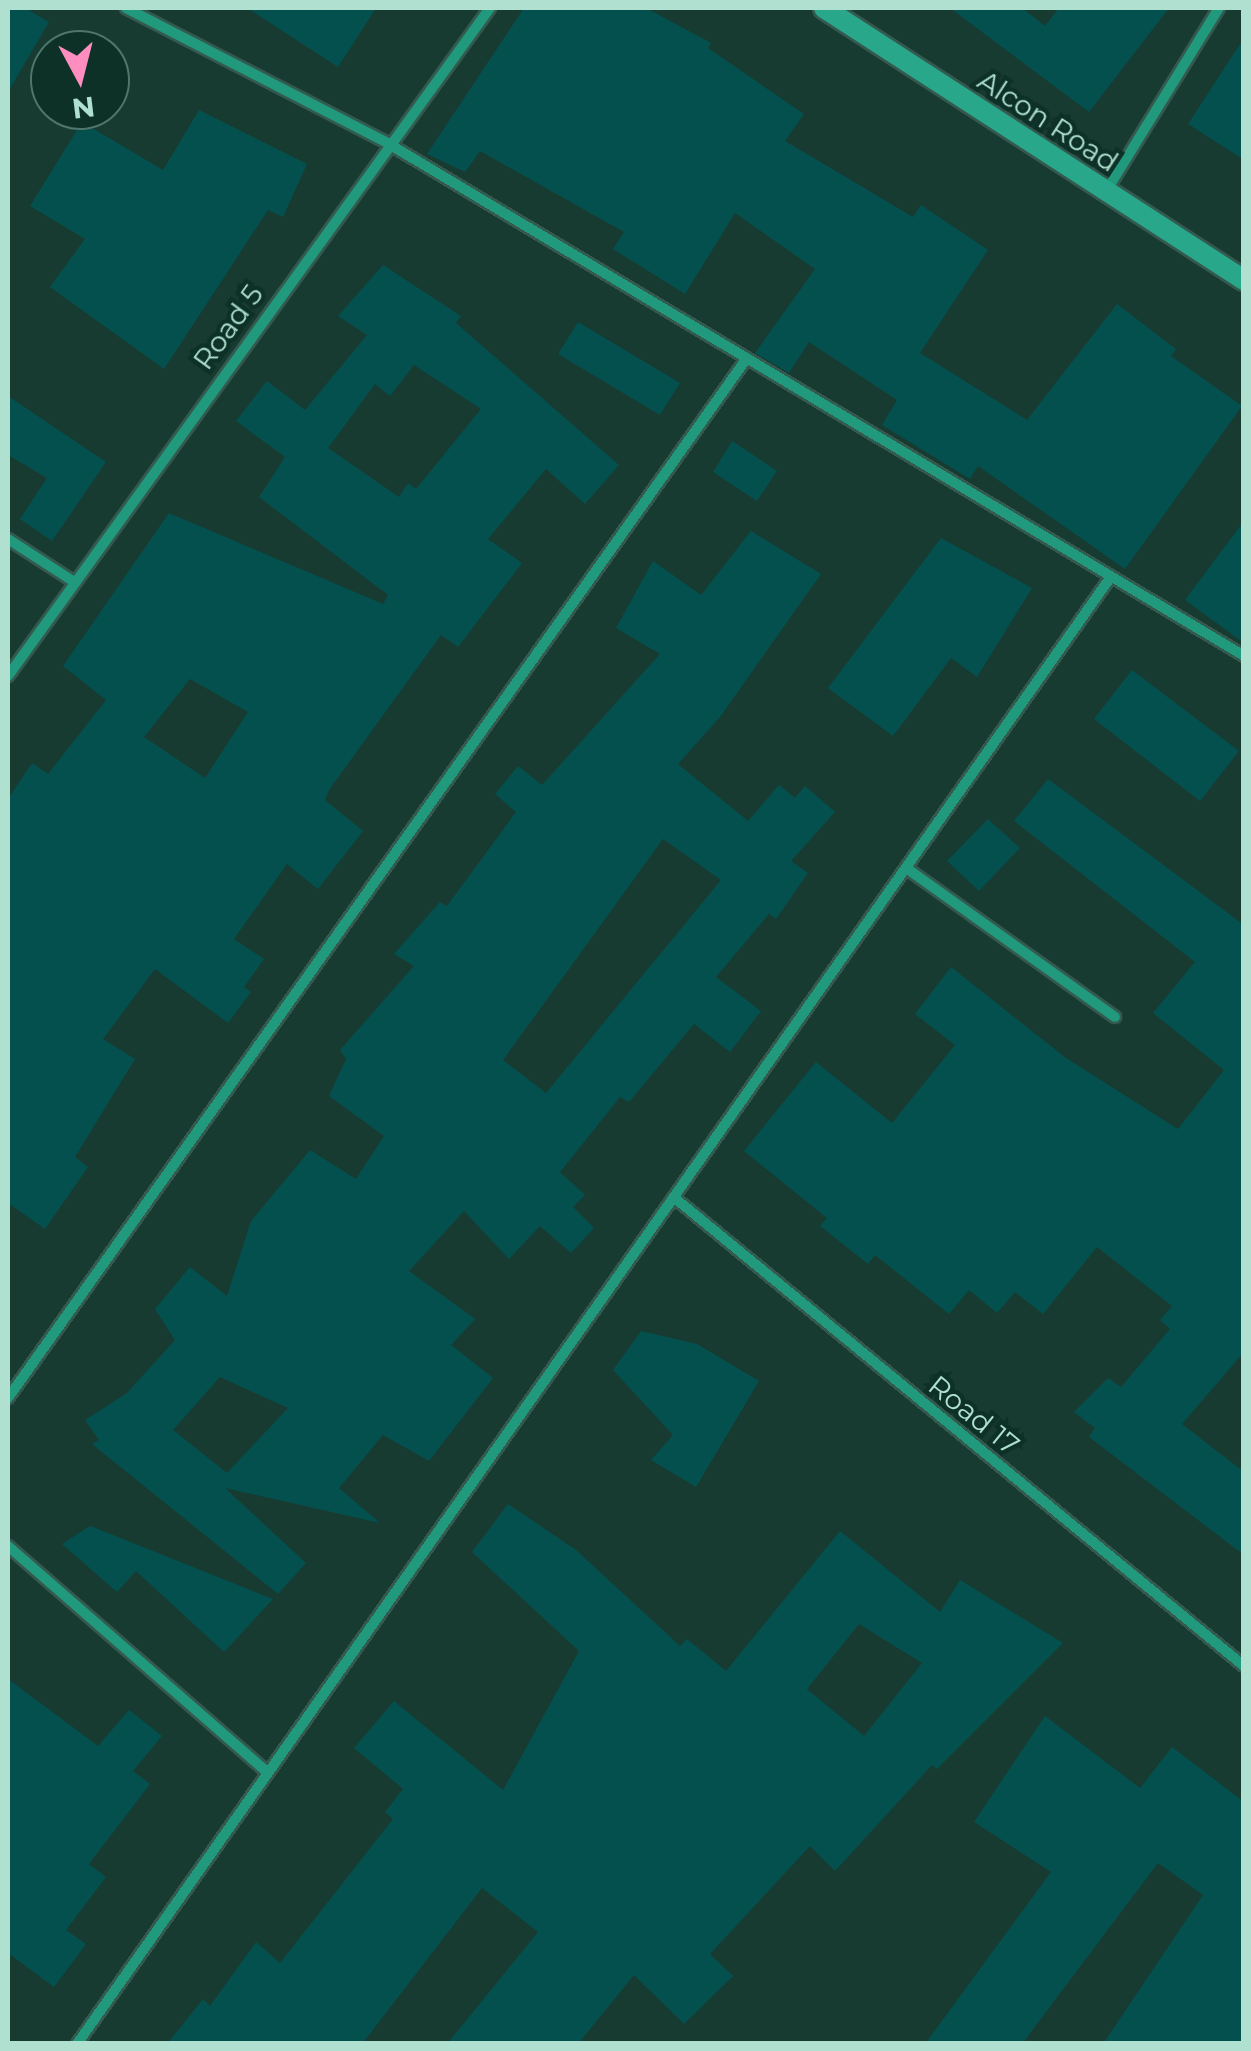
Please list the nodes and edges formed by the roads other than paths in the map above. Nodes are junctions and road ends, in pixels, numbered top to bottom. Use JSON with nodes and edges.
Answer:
{"nodes":[{"id":1,"x":126,"y":8,"type":"edge"},
{"id":2,"x":490,"y":8,"type":"edge"},
{"id":3,"x":824,"y":8,"type":"edge"},
{"id":4,"x":1218,"y":8,"type":"edge"},
{"id":5,"x":388,"y":144,"type":"junction"},
{"id":6,"x":1106,"y":192,"type":"junction"},
{"id":7,"x":1244,"y":280,"type":"edge"},
{"id":8,"x":745,"y":360,"type":"junction"},
{"id":9,"x":8,"y":539,"type":"edge"},
{"id":10,"x":1110,"y":578,"type":"junction"},
{"id":11,"x":73,"y":581,"type":"junction"},
{"id":12,"x":1244,"y":656,"type":"edge"},
{"id":13,"x":8,"y":676,"type":"edge"},
{"id":14,"x":909,"y":870,"type":"junction"},
{"id":15,"x":1114,"y":1018,"type":"dead end"},
{"id":16,"x":676,"y":1200,"type":"junction"},
{"id":17,"x":8,"y":1398,"type":"edge"},
{"id":18,"x":8,"y":1546,"type":"edge"},
{"id":19,"x":1244,"y":1666,"type":"edge"},
{"id":20,"x":266,"y":1771,"type":"junction"},
{"id":21,"x":78,"y":2044,"type":"edge"}],
"edges":[{"from":1,"to":5,"type":"street"},
{"from":2,"to":5,"type":"street","name":"Road 5"},
{"from":3,"to":6,"type":"main road","name":"Alcon Road"},
{"from":4,"to":6,"type":"street"},
{"from":5,"to":8,"type":"street"},
{"from":5,"to":11,"type":"street","name":"Road 5"},
{"from":6,"to":7,"type":"main road","name":"Alcon Road"},
{"from":8,"to":10,"type":"street"},
{"from":8,"to":17,"type":"street"},
{"from":9,"to":11,"type":"street"},
{"from":10,"to":12,"type":"street"},
{"from":10,"to":14,"type":"street"},
{"from":11,"to":13,"type":"street","name":"Road 5"},
{"from":14,"to":15,"type":"street"},
{"from":14,"to":16,"type":"street"},
{"from":16,"to":19,"type":"street","name":"Road 17"},
{"from":16,"to":20,"type":"street"},
{"from":18,"to":20,"type":"street"},
{"from":20,"to":21,"type":"street"}]}
